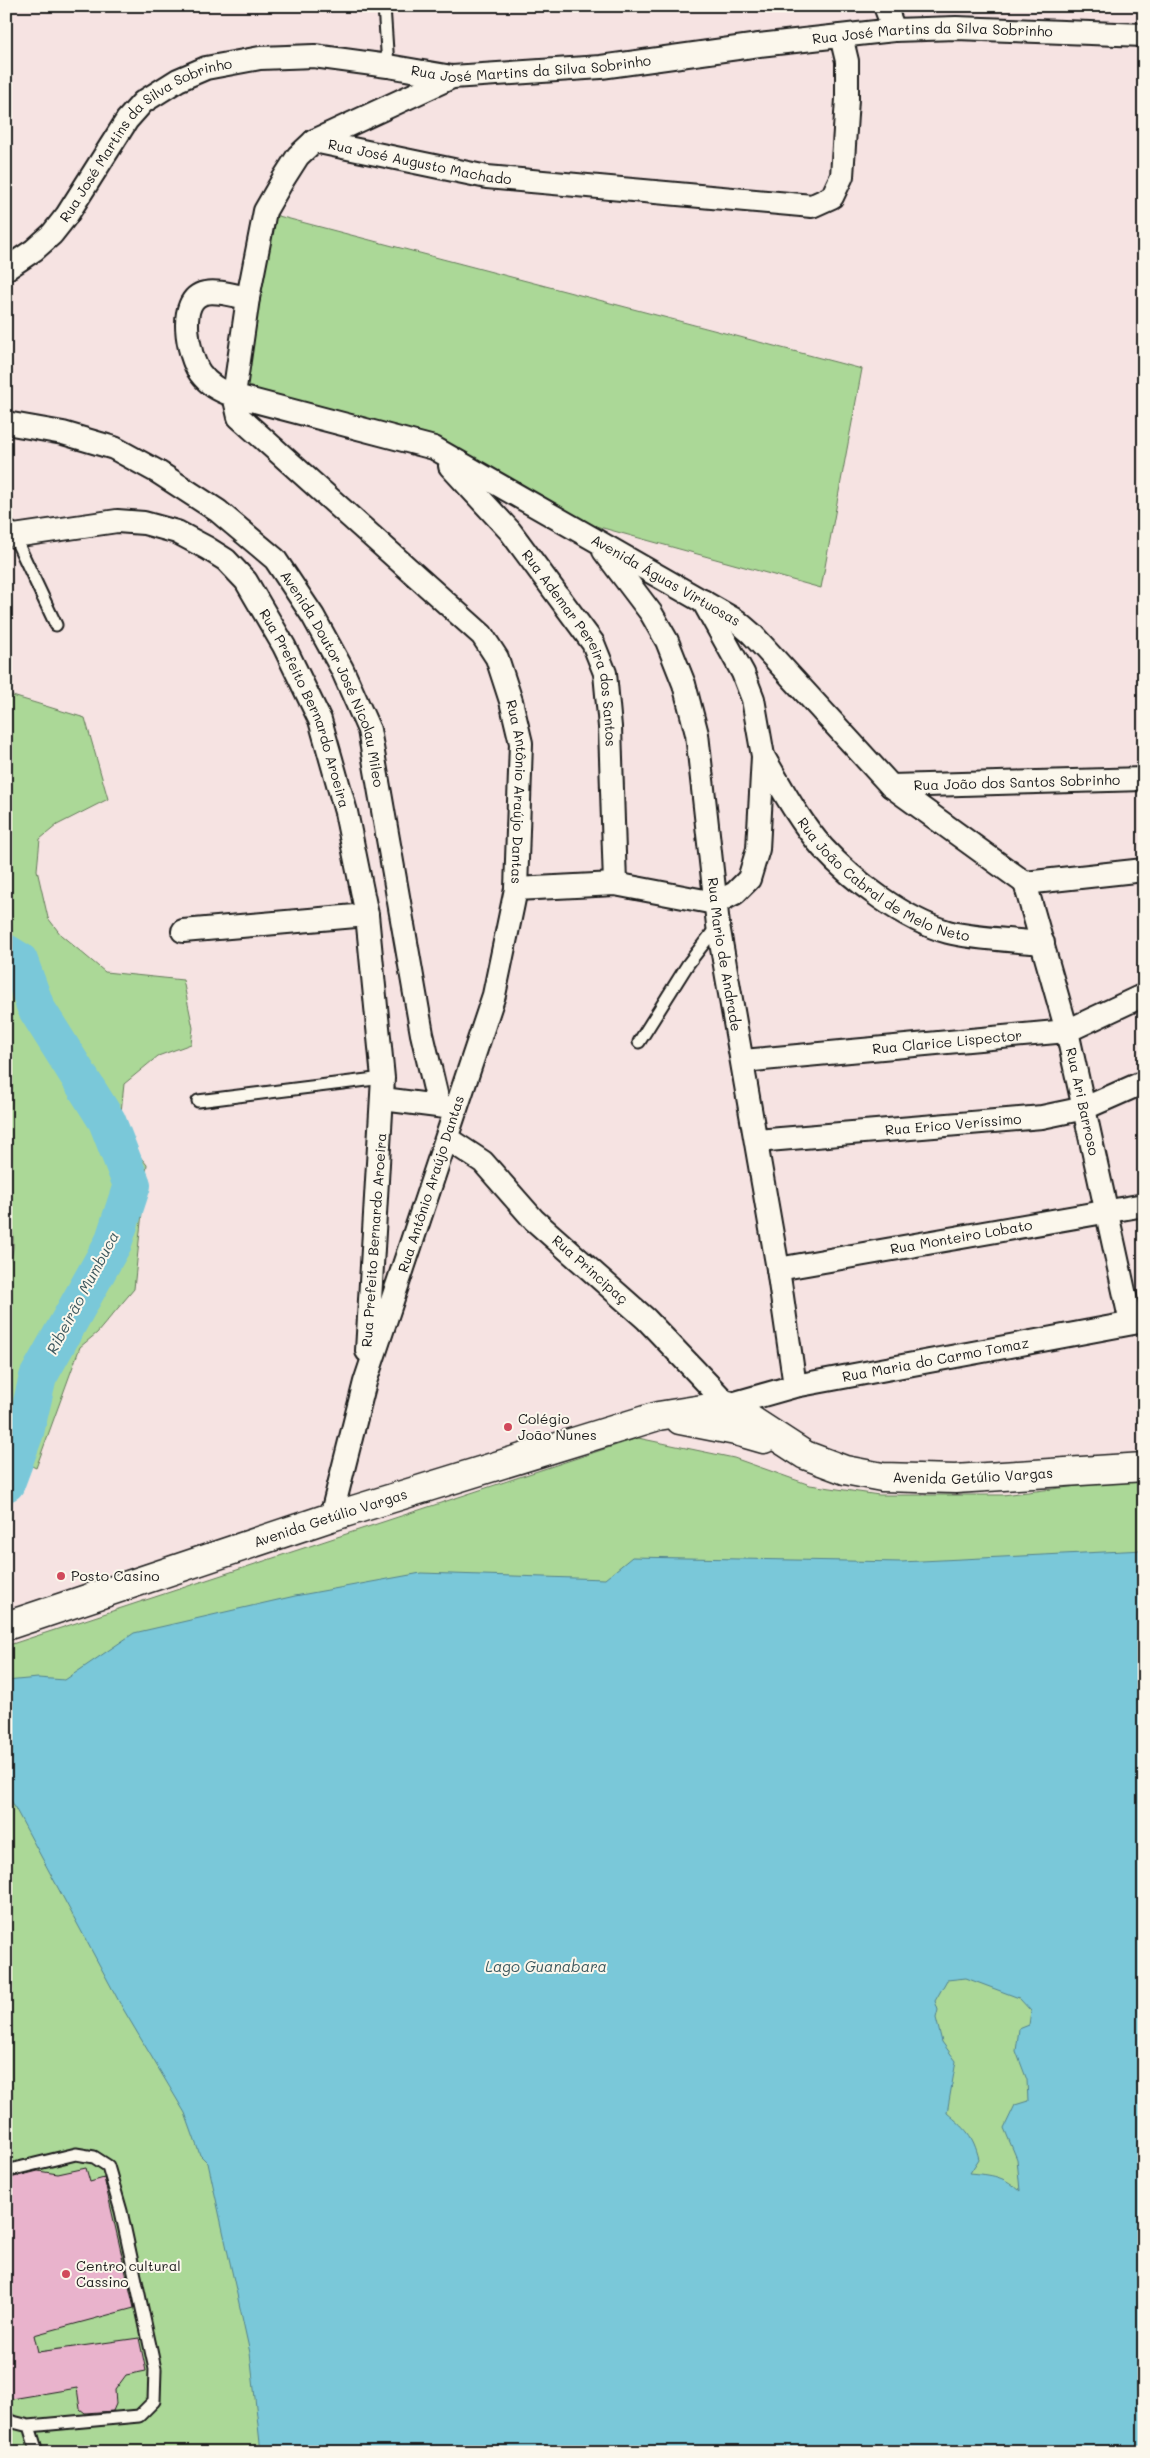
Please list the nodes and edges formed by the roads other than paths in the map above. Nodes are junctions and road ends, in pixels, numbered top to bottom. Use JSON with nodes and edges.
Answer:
{"nodes":[{"id":1,"x":384,"y":6,"type":"edge"},
{"id":2,"x":885,"y":6,"type":"edge"},
{"id":3,"x":894,"y":30,"type":"junction"},
{"id":4,"x":1144,"y":35,"type":"edge"},
{"id":5,"x":841,"y":36,"type":"junction"},
{"id":6,"x":388,"y":66,"type":"junction"},
{"id":7,"x":452,"y":77,"type":"junction"},
{"id":8,"x":314,"y":141,"type":"junction"},
{"id":9,"x":6,"y":269,"type":"edge"},
{"id":10,"x":248,"y":298,"type":"junction"},
{"id":11,"x":234,"y":395,"type":"junction"},
{"id":12,"x":6,"y":423,"type":"edge"},
{"id":13,"x":434,"y":448,"type":"junction"},
{"id":14,"x":10,"y":534,"type":"edge"},
{"id":15,"x":599,"y":544,"type":"junction"},
{"id":16,"x":703,"y":601,"type":"junction"},
{"id":17,"x":56,"y":625,"type":"dead end"},
{"id":18,"x":763,"y":756,"type":"junction"},
{"id":19,"x":1144,"y":778,"type":"edge"},
{"id":20,"x":891,"y":786,"type":"junction"},
{"id":21,"x":1144,"y":870,"type":"edge"},
{"id":22,"x":1025,"y":883,"type":"junction"},
{"id":23,"x":616,"y":884,"type":"junction"},
{"id":24,"x":516,"y":889,"type":"junction"},
{"id":25,"x":715,"y":903,"type":"junction"},
{"id":26,"x":367,"y":915,"type":"junction"},
{"id":27,"x":718,"y":925,"type":"junction"},
{"id":28,"x":183,"y":931,"type":"dead end"},
{"id":29,"x":1043,"y":943,"type":"junction"},
{"id":30,"x":1144,"y":995,"type":"edge"},
{"id":31,"x":1067,"y":1032,"type":"junction"},
{"id":32,"x":639,"y":1042,"type":"dead end"},
{"id":33,"x":743,"y":1061,"type":"junction"},
{"id":34,"x":1144,"y":1082,"type":"edge"},
{"id":35,"x":383,"y":1088,"type":"junction"},
{"id":36,"x":198,"y":1101,"type":"dead end"},
{"id":37,"x":448,"y":1107,"type":"junction"},
{"id":38,"x":1085,"y":1108,"type":"junction"},
{"id":39,"x":448,"y":1140,"type":"junction"},
{"id":40,"x":756,"y":1141,"type":"junction"},
{"id":41,"x":1144,"y":1205,"type":"edge"},
{"id":42,"x":1106,"y":1212,"type":"junction"},
{"id":43,"x":778,"y":1269,"type":"junction"},
{"id":44,"x":1137,"y":1322,"type":"edge"},
{"id":45,"x":365,"y":1382,"type":"junction"},
{"id":46,"x":795,"y":1386,"type":"junction"},
{"id":47,"x":728,"y":1405,"type":"junction"},
{"id":48,"x":658,"y":1416,"type":"junction"},
{"id":49,"x":806,"y":1455,"type":"junction"},
{"id":50,"x":1144,"y":1467,"type":"edge"},
{"id":51,"x":331,"y":1517,"type":"junction"},
{"id":52,"x":6,"y":1626,"type":"edge"},
{"id":53,"x":6,"y":2171,"type":"edge"},
{"id":54,"x":6,"y":2416,"type":"edge"},
{"id":55,"x":29,"y":2426,"type":"junction"},
{"id":56,"x":37,"y":2452,"type":"edge"}],
"edges":[{"from":1,"to":6,"type":"lane"},
{"from":2,"to":3,"type":"street"},
{"from":3,"to":4,"type":"street","name":"Rua José Martins da Silva Sobrinho"},
{"from":3,"to":5,"type":"street","name":"Rua José Martins da Silva Sobrinho"},
{"from":5,"to":7,"type":"street","name":"Rua José Martins da Silva Sobrinho"},
{"from":5,"to":8,"type":"street","name":"Rua José Augusto Machado"},
{"from":6,"to":7,"type":"street","name":"Rua José Martins da Silva Sobrinho"},
{"from":6,"to":9,"type":"street","name":"Rua José Martins da Silva Sobrinho"},
{"from":7,"to":8,"type":"street","name":"Rua José Augusto Machado"},
{"from":8,"to":10,"type":"street","name":"Rua Antônio Araújo Dantas"},
{"from":10,"to":11,"type":"street","name":"Rua Antônio Araújo Dantas"},
{"from":10,"to":11,"type":"street"},
{"from":11,"to":13,"type":"street","name":"Avenida Águas Virtuosas"},
{"from":11,"to":24,"type":"street","name":"Rua Antônio Araújo Dantas"},
{"from":12,"to":37,"type":"street","name":"Avenida Doutor José Nicolau Mileo"},
{"from":13,"to":15,"type":"street","name":"Avenida Águas Virtuosas"},
{"from":13,"to":23,"type":"street","name":"Rua Ademar Pereira dos Santos"},
{"from":14,"to":17,"type":"lane"},
{"from":14,"to":26,"type":"street","name":"Rua Prefeito Bernardo Aroeira"},
{"from":15,"to":16,"type":"street","name":"Avenida Águas Virtuosas"},
{"from":15,"to":25,"type":"street","name":"Rua Mario de Andrade"},
{"from":16,"to":18,"type":"street"},
{"from":16,"to":20,"type":"street","name":"Avenida Águas Virtuosas"},
{"from":18,"to":25,"type":"street"},
{"from":18,"to":29,"type":"street","name":"Rua João Cabral de Melo Neto"},
{"from":19,"to":20,"type":"street","name":"Rua João dos Santos Sobrinho"},
{"from":20,"to":22,"type":"street","name":"Avenida Águas Virtuosas"},
{"from":21,"to":22,"type":"street"},
{"from":22,"to":29,"type":"street","name":"Rua Ari Barroso"},
{"from":23,"to":24,"type":"street"},
{"from":23,"to":25,"type":"street"},
{"from":24,"to":37,"type":"street","name":"Rua Antônio Araújo Dantas"},
{"from":25,"to":27,"type":"street","name":"Rua Mario de Andrade"},
{"from":26,"to":28,"type":"street"},
{"from":26,"to":35,"type":"street","name":"Rua Prefeito Bernardo Aroeira"},
{"from":27,"to":32,"type":"lane"},
{"from":27,"to":33,"type":"street","name":"Rua Mario de Andrade"},
{"from":29,"to":31,"type":"street","name":"Rua Ari Barroso"},
{"from":30,"to":31,"type":"street","name":"Rua Clarice Lispector"},
{"from":31,"to":33,"type":"street","name":"Rua Clarice Lispector"},
{"from":31,"to":38,"type":"street","name":"Rua Ari Barroso"},
{"from":33,"to":40,"type":"street","name":"Rua Mario de Andrade"},
{"from":34,"to":38,"type":"street","name":"Rua Erico Veríssimo"},
{"from":35,"to":36,"type":"lane"},
{"from":35,"to":37,"type":"street"},
{"from":35,"to":45,"type":"street","name":"Rua Prefeito Bernardo Aroeira"},
{"from":37,"to":39,"type":"street","name":"Rua Antônio Araújo Dantas"},
{"from":38,"to":40,"type":"street","name":"Rua Erico Veríssimo"},
{"from":38,"to":42,"type":"street","name":"Rua Ari Barroso"},
{"from":39,"to":45,"type":"street","name":"Rua Antônio Araújo Dantas"},
{"from":39,"to":47,"type":"street","name":"Rua Principaç"},
{"from":40,"to":43,"type":"street","name":"Rua Mario de Andrade"},
{"from":41,"to":42,"type":"street","name":"Rua Monteiro Lobato"},
{"from":42,"to":43,"type":"street","name":"Rua Monteiro Lobato"},
{"from":42,"to":44,"type":"street","name":"Rua Ari Barroso"},
{"from":43,"to":46,"type":"street","name":"Rua Mario de Andrade"},
{"from":44,"to":46,"type":"street","name":"Rua Maria do Carmo Tomaz"},
{"from":45,"to":51,"type":"street","name":"Rua Antônio Araújo Dantas"},
{"from":46,"to":47,"type":"street","name":"Rua Maria do Carmo Tomaz"},
{"from":47,"to":48,"type":"main road","name":"Avenida Getúlio Vargas"},
{"from":47,"to":49,"type":"main road","name":"Avenida Getúlio Vargas"},
{"from":48,"to":49,"type":"main road","name":"Avenida Getúlio Vargas"},
{"from":48,"to":51,"type":"main road","name":"Avenida Getúlio Vargas"},
{"from":49,"to":50,"type":"main road","name":"Avenida Getúlio Vargas"},
{"from":51,"to":52,"type":"main road","name":"Avenida Getúlio Vargas"},
{"from":53,"to":55,"type":"lane"},
{"from":54,"to":55,"type":"lane"},
{"from":55,"to":56,"type":"lane"}]}
